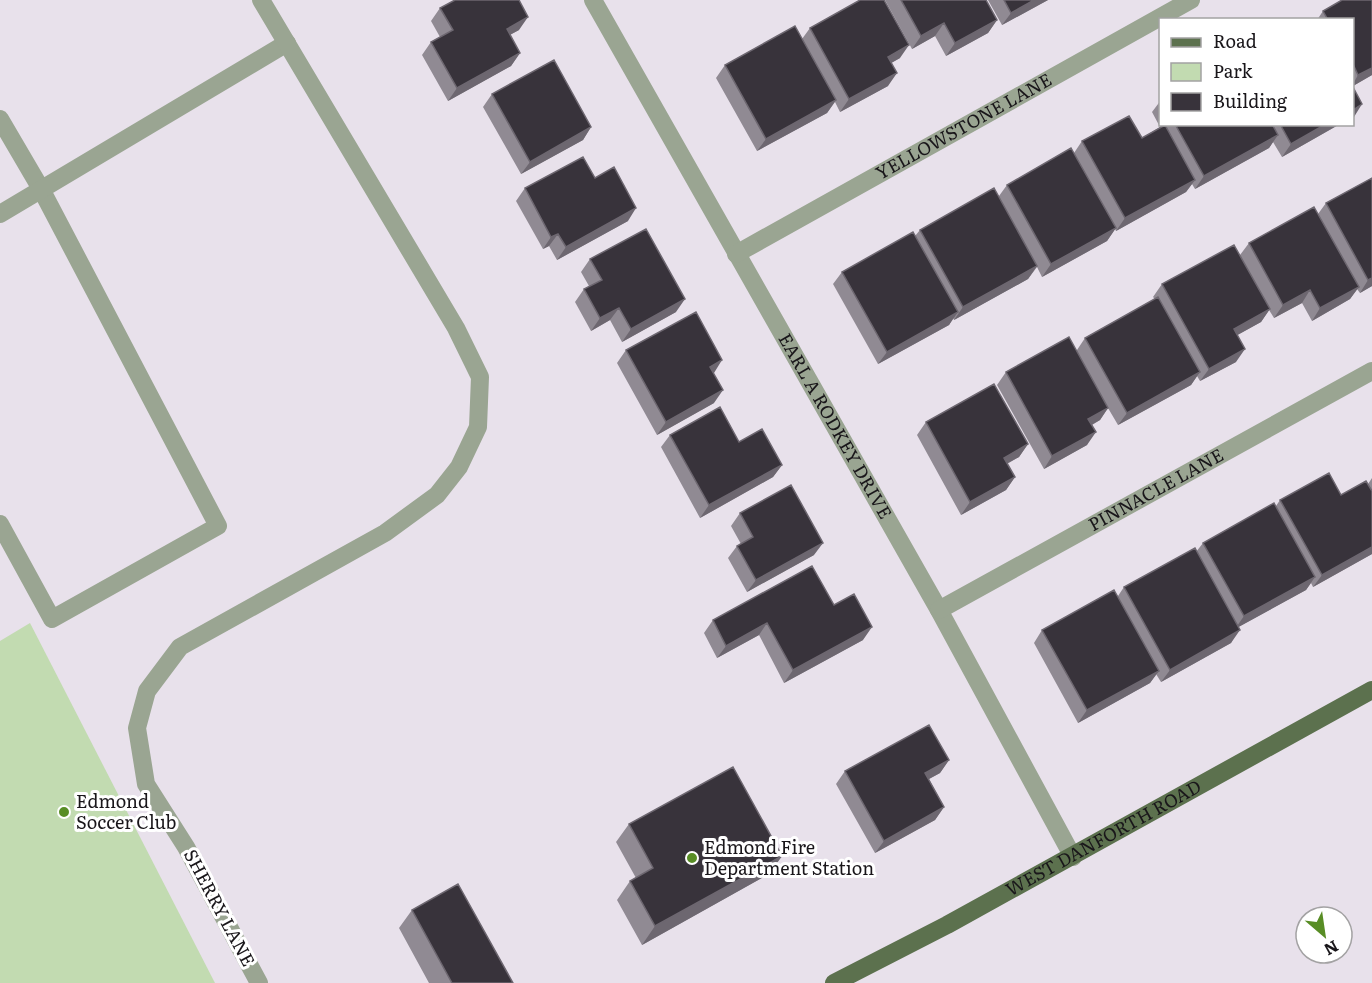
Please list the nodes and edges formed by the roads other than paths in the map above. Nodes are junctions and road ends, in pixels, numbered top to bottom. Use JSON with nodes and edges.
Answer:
{"nodes":[{"id":1,"x":261,"y":0,"type":"edge"},
{"id":2,"x":593,"y":0,"type":"edge"},
{"id":3,"x":1191,"y":0,"type":"edge"},
{"id":4,"x":287,"y":43,"type":"junction"},
{"id":5,"x":0,"y":119,"type":"edge"},
{"id":6,"x":41,"y":189,"type":"junction"},
{"id":7,"x":0,"y":214,"type":"edge"},
{"id":8,"x":736,"y":254,"type":"junction"},
{"id":9,"x":1372,"y":371,"type":"edge"},
{"id":10,"x":0,"y":524,"type":"edge"},
{"id":11,"x":939,"y":610,"type":"junction"},
{"id":12,"x":1372,"y":690,"type":"edge"},
{"id":13,"x":1073,"y":857,"type":"junction"},
{"id":14,"x":259,"y":983,"type":"edge"},
{"id":15,"x":834,"y":983,"type":"edge"}],
"edges":[{"from":1,"to":4,"type":"street","name":"SHERRY LANE"},
{"from":2,"to":8,"type":"street","name":"EARL A RODKEY DRIVE"},
{"from":3,"to":8,"type":"street","name":"YELLOWSTONE LANE"},
{"from":4,"to":6,"type":"street"},
{"from":4,"to":14,"type":"street","name":"SHERRY LANE"},
{"from":5,"to":6,"type":"street"},
{"from":6,"to":7,"type":"street"},
{"from":6,"to":10,"type":"street"},
{"from":8,"to":11,"type":"street","name":"EARL A RODKEY DRIVE"},
{"from":9,"to":11,"type":"street","name":"PINNACLE LANE"},
{"from":11,"to":13,"type":"street","name":"EARL A RODKEY DRIVE"},
{"from":12,"to":13,"type":"main road","name":"WEST DANFORTH ROAD"},
{"from":13,"to":15,"type":"main road","name":"WEST DANFORTH ROAD"}]}
